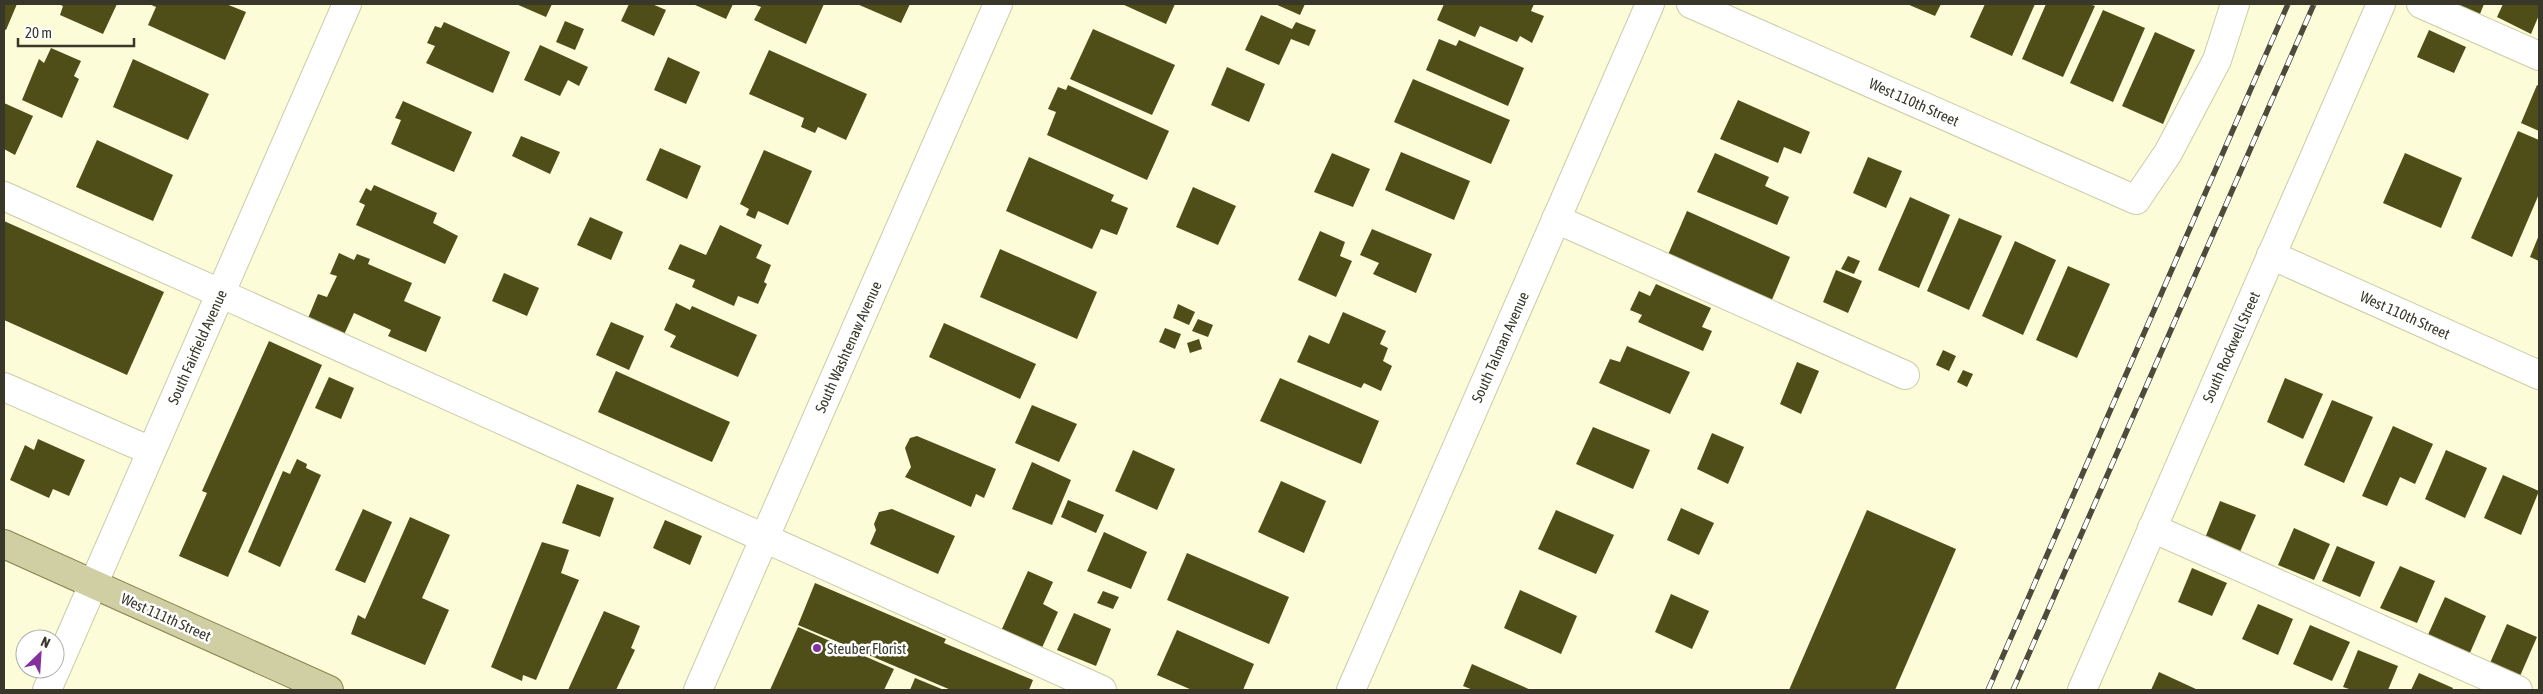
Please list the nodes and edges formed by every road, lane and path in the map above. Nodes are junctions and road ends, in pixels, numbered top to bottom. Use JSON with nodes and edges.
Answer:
{"nodes":[{"id":1,"x":347,"y":4,"type":"edge"},
{"id":2,"x":998,"y":4,"type":"edge"},
{"id":3,"x":1650,"y":4,"type":"edge"},
{"id":4,"x":1691,"y":4,"type":"edge"},
{"id":5,"x":2236,"y":4,"type":"edge"},
{"id":6,"x":2381,"y":4,"type":"edge"},
{"id":7,"x":2421,"y":4,"type":"edge"},
{"id":8,"x":2539,"y":56,"type":"edge"},
{"id":9,"x":4,"y":196,"type":"edge"},
{"id":10,"x":1556,"y":219,"type":"junction"},
{"id":11,"x":2271,"y":255,"type":"junction"},
{"id":12,"x":220,"y":292,"type":"junction"},
{"id":13,"x":1905,"y":375,"type":"dead end"},
{"id":14,"x":2539,"y":375,"type":"edge"},
{"id":15,"x":4,"y":387,"type":"edge"},
{"id":16,"x":152,"y":451,"type":"junction"},
{"id":17,"x":2152,"y":528,"type":"junction"},
{"id":18,"x":764,"y":539,"type":"junction"},
{"id":19,"x":4,"y":544,"type":"edge"},
{"id":20,"x":93,"y":584,"type":"junction"},
{"id":21,"x":317,"y":688,"type":"edge"},
{"id":22,"x":47,"y":690,"type":"edge"},
{"id":23,"x":698,"y":690,"type":"edge"},
{"id":24,"x":1102,"y":690,"type":"edge"},
{"id":25,"x":1350,"y":690,"type":"edge"},
{"id":26,"x":2082,"y":690,"type":"edge"},
{"id":27,"x":2518,"y":690,"type":"edge"}],
"edges":[{"from":1,"to":12,"type":"street","name":"South Fairfield Avenue"},
{"from":2,"to":18,"type":"street","name":"South Washtenaw Avenue"},
{"from":3,"to":10,"type":"street","name":"South Talman Avenue"},
{"from":4,"to":5,"type":"street","name":"West 110th Street"},
{"from":6,"to":11,"type":"street","name":"South Rockwell Street"},
{"from":7,"to":8,"type":"street"},
{"from":9,"to":12,"type":"street"},
{"from":10,"to":13,"type":"street"},
{"from":10,"to":25,"type":"street","name":"South Talman Avenue"},
{"from":11,"to":14,"type":"street","name":"West 110th Street"},
{"from":11,"to":17,"type":"street","name":"South Rockwell Street"},
{"from":12,"to":16,"type":"street","name":"South Fairfield Avenue"},
{"from":12,"to":18,"type":"street"},
{"from":15,"to":16,"type":"street"},
{"from":16,"to":20,"type":"street","name":"South Fairfield Avenue"},
{"from":17,"to":26,"type":"street","name":"South Rockwell Street"},
{"from":17,"to":27,"type":"street"},
{"from":18,"to":23,"type":"street","name":"South Washtenaw Avenue"},
{"from":18,"to":24,"type":"street"},
{"from":19,"to":20,"type":"main road","name":"West 111th Street"},
{"from":20,"to":21,"type":"main road","name":"West 111th Street"},
{"from":20,"to":22,"type":"street","name":"South Fairfield Avenue"}]}
